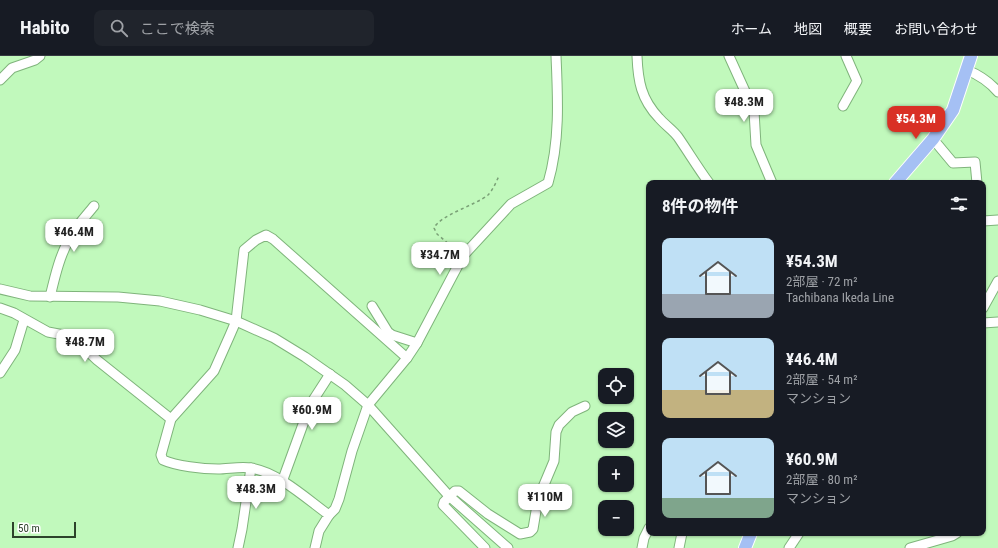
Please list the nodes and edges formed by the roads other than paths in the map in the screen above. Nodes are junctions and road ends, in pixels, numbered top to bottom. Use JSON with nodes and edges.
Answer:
{"nodes":[{"id":1,"x":40,"y":56,"type":"edge"},
{"id":2,"x":556,"y":56,"type":"edge"},
{"id":3,"x":637,"y":56,"type":"edge"},
{"id":4,"x":729,"y":56,"type":"edge"},
{"id":5,"x":846,"y":56,"type":"edge"},
{"id":6,"x":971,"y":56,"type":"edge"},
{"id":7,"x":967,"y":70,"type":"junction"},
{"id":8,"x":0,"y":80,"type":"edge"},
{"id":9,"x":998,"y":92,"type":"edge"},
{"id":10,"x":843,"y":106,"type":"dead end"},
{"id":11,"x":933,"y":139,"type":"junction"},
{"id":12,"x":707,"y":180,"type":"edge"},
{"id":13,"x":771,"y":180,"type":"edge"},
{"id":14,"x":898,"y":180,"type":"edge"},
{"id":15,"x":977,"y":180,"type":"edge"},
{"id":16,"x":94,"y":206,"type":"dead end"},
{"id":17,"x":986,"y":220,"type":"edge"},
{"id":18,"x":998,"y":220,"type":"edge"},
{"id":19,"x":998,"y":281,"type":"edge"},
{"id":20,"x":0,"y":289,"type":"edge"},
{"id":21,"x":50,"y":297,"type":"junction"},
{"id":22,"x":986,"y":303,"type":"edge"},
{"id":23,"x":372,"y":306,"type":"dead end"},
{"id":24,"x":0,"y":308,"type":"edge"},
{"id":25,"x":24,"y":320,"type":"junction"},
{"id":26,"x":236,"y":321,"type":"junction"},
{"id":27,"x":998,"y":322,"type":"edge"},
{"id":28,"x":986,"y":323,"type":"edge"},
{"id":29,"x":417,"y":343,"type":"junction"},
{"id":30,"x":407,"y":358,"type":"junction"},
{"id":31,"x":0,"y":373,"type":"edge"},
{"id":32,"x":330,"y":374,"type":"junction"},
{"id":33,"x":368,"y":405,"type":"junction"},
{"id":34,"x":585,"y":406,"type":"dead end"},
{"id":35,"x":171,"y":419,"type":"junction"},
{"id":36,"x":251,"y":468,"type":"junction"},
{"id":37,"x":282,"y":482,"type":"junction"},
{"id":38,"x":449,"y":496,"type":"junction"},
{"id":39,"x":329,"y":515,"type":"junction"},
{"id":40,"x":646,"y":534,"type":"edge"},
{"id":41,"x":681,"y":536,"type":"edge"},
{"id":42,"x":750,"y":536,"type":"edge"},
{"id":43,"x":797,"y":536,"type":"edge"},
{"id":44,"x":952,"y":536,"type":"edge"},
{"id":45,"x":238,"y":548,"type":"edge"},
{"id":46,"x":315,"y":548,"type":"edge"},
{"id":47,"x":484,"y":548,"type":"edge"},
{"id":48,"x":508,"y":548,"type":"edge"},
{"id":49,"x":642,"y":548,"type":"edge"},
{"id":50,"x":679,"y":548,"type":"edge"},
{"id":51,"x":746,"y":548,"type":"edge"},
{"id":52,"x":789,"y":548,"type":"edge"},
{"id":53,"x":910,"y":548,"type":"edge"}],
"edges":[{"from":1,"to":8,"type":"street"},
{"from":2,"to":29,"type":"street"},
{"from":3,"to":12,"type":"street"},
{"from":4,"to":13,"type":"street"},
{"from":5,"to":10,"type":"street"},
{"from":6,"to":7,"type":"main road"},
{"from":7,"to":9,"type":"street"},
{"from":7,"to":11,"type":"main road"},
{"from":11,"to":14,"type":"main road"},
{"from":11,"to":15,"type":"street"},
{"from":16,"to":21,"type":"street"},
{"from":17,"to":18,"type":"street"},
{"from":19,"to":22,"type":"street"},
{"from":20,"to":21,"type":"street"},
{"from":21,"to":26,"type":"street"},
{"from":23,"to":29,"type":"street"},
{"from":24,"to":25,"type":"street"},
{"from":25,"to":31,"type":"street"},
{"from":25,"to":35,"type":"street"},
{"from":26,"to":30,"type":"street"},
{"from":26,"to":32,"type":"street"},
{"from":26,"to":35,"type":"street"},
{"from":27,"to":28,"type":"street"},
{"from":29,"to":30,"type":"street"},
{"from":30,"to":33,"type":"street"},
{"from":32,"to":33,"type":"street"},
{"from":32,"to":37,"type":"street"},
{"from":33,"to":38,"type":"street"},
{"from":33,"to":39,"type":"street"},
{"from":34,"to":38,"type":"street"},
{"from":35,"to":36,"type":"street"},
{"from":36,"to":37,"type":"street"},
{"from":36,"to":45,"type":"street"},
{"from":37,"to":39,"type":"street"},
{"from":38,"to":47,"type":"street"},
{"from":38,"to":48,"type":"street"},
{"from":39,"to":46,"type":"street"},
{"from":40,"to":49,"type":"street"},
{"from":41,"to":50,"type":"street"},
{"from":42,"to":51,"type":"main road"},
{"from":43,"to":52,"type":"street"},
{"from":44,"to":53,"type":"street"}]}
